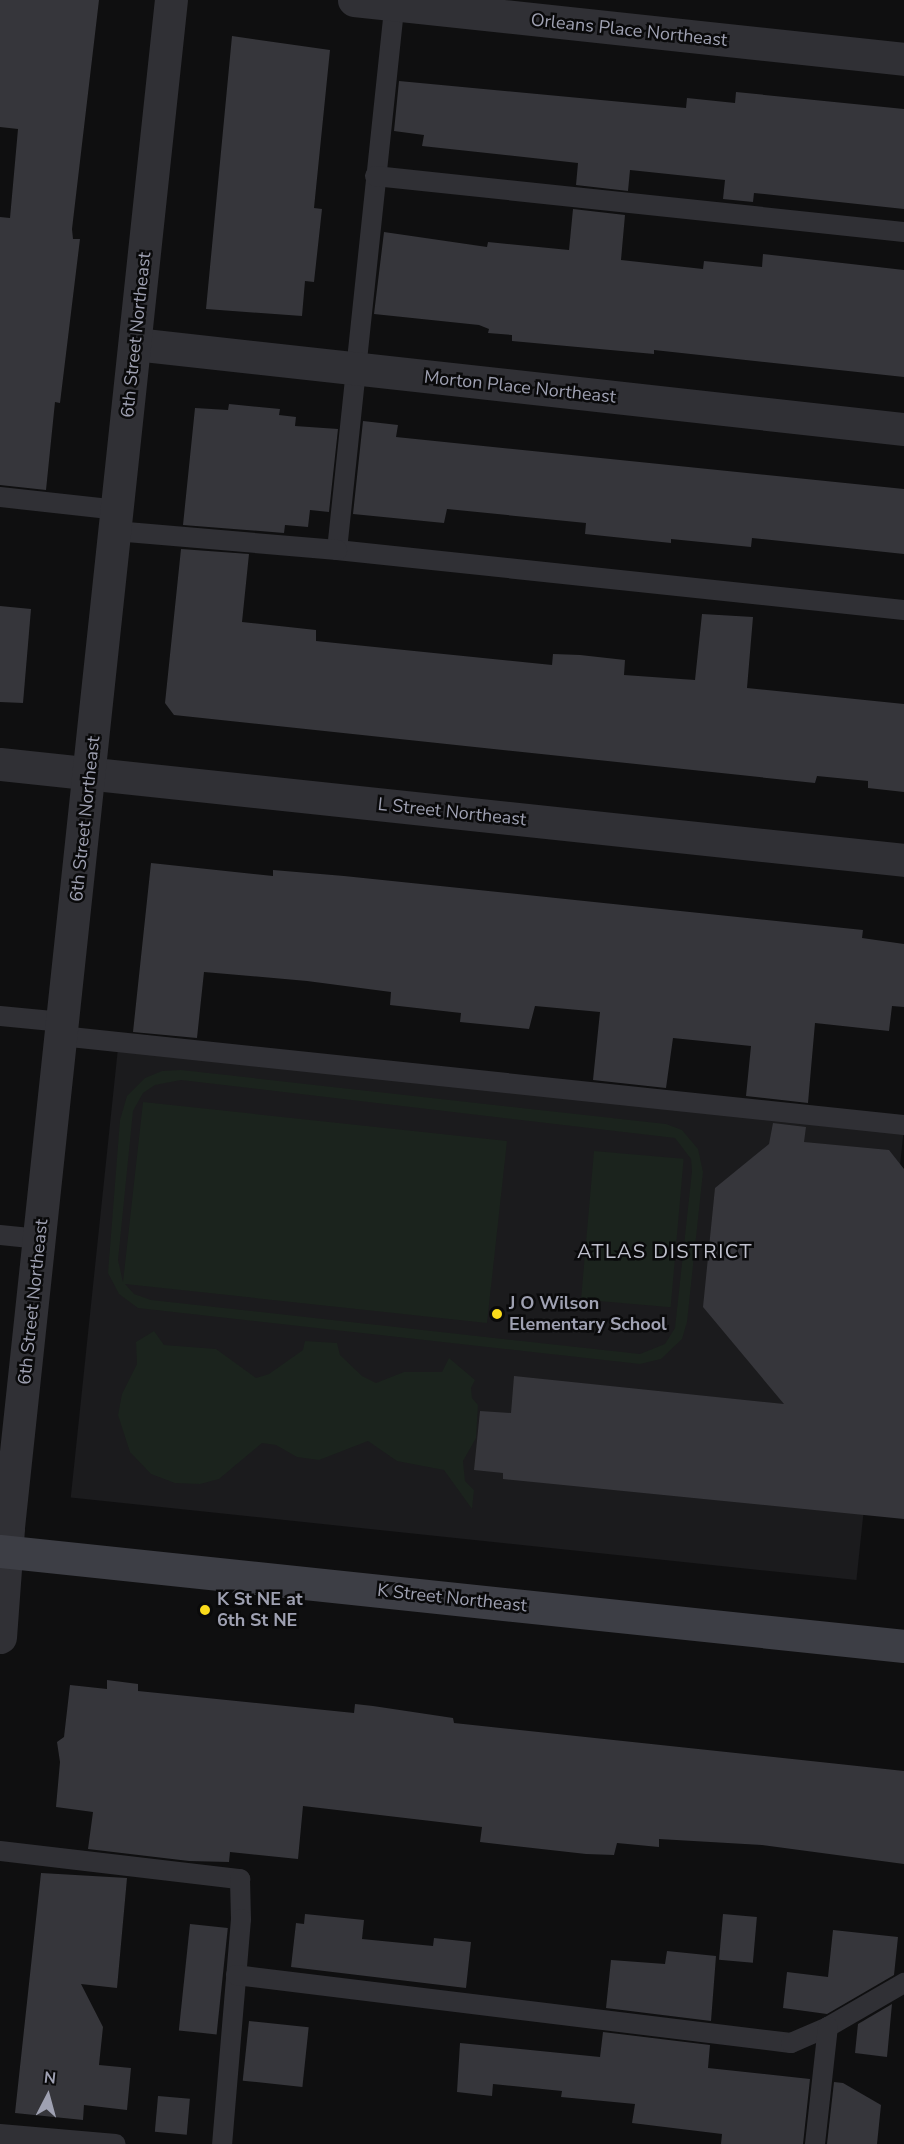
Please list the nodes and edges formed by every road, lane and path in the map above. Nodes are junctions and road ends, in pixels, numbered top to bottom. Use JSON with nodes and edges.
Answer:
{"nodes":[{"id":1,"x":171,"y":0,"type":"edge"},
{"id":2,"x":354,"y":0,"type":"edge"},
{"id":3,"x":394,"y":3,"type":"edge"},
{"id":4,"x":904,"y":59,"type":"edge"},
{"id":5,"x":375,"y":176,"type":"junction"},
{"id":6,"x":904,"y":232,"type":"edge"},
{"id":7,"x":135,"y":344,"type":"junction"},
{"id":8,"x":356,"y":369,"type":"junction"},
{"id":9,"x":904,"y":429,"type":"edge"},
{"id":10,"x":0,"y":497,"type":"edge"},
{"id":11,"x":117,"y":521,"type":"junction"},
{"id":12,"x":337,"y":550,"type":"junction"},
{"id":13,"x":904,"y":610,"type":"edge"},
{"id":14,"x":0,"y":764,"type":"edge"},
{"id":15,"x":89,"y":774,"type":"junction"},
{"id":16,"x":904,"y":860,"type":"edge"},
{"id":17,"x":0,"y":1016,"type":"edge"},
{"id":18,"x":62,"y":1029,"type":"junction"},
{"id":19,"x":904,"y":1125,"type":"edge"},
{"id":20,"x":0,"y":1235,"type":"edge"},
{"id":21,"x":40,"y":1239,"type":"junction"},
{"id":22,"x":3,"y":1551,"type":"edge"},
{"id":23,"x":0,"y":1637,"type":"edge"},
{"id":24,"x":904,"y":1646,"type":"edge"},
{"id":25,"x":0,"y":1851,"type":"edge"},
{"id":26,"x":236,"y":1975,"type":"junction"},
{"id":27,"x":904,"y":1983,"type":"edge"},
{"id":28,"x":828,"y":2027,"type":"junction"},
{"id":29,"x":0,"y":2134,"type":"edge"},
{"id":30,"x":116,"y":2144,"type":"edge"},
{"id":31,"x":222,"y":2144,"type":"edge"},
{"id":32,"x":815,"y":2144,"type":"edge"}],
"edges":[{"from":1,"to":7,"type":"street","name":"6th Street Northeast"},
{"from":2,"to":3,"type":"street","name":"Orleans Place Northeast"},
{"from":3,"to":4,"type":"street","name":"Orleans Place Northeast"},
{"from":3,"to":5,"type":"lane"},
{"from":5,"to":6,"type":"lane"},
{"from":5,"to":8,"type":"lane"},
{"from":7,"to":8,"type":"street","name":"Morton Place Northeast"},
{"from":7,"to":11,"type":"street","name":"6th Street Northeast"},
{"from":8,"to":9,"type":"street","name":"Morton Place Northeast"},
{"from":8,"to":12,"type":"lane"},
{"from":10,"to":11,"type":"lane"},
{"from":11,"to":12,"type":"lane"},
{"from":11,"to":15,"type":"street","name":"6th Street Northeast"},
{"from":12,"to":13,"type":"lane"},
{"from":14,"to":15,"type":"street","name":"L Street Northeast"},
{"from":15,"to":16,"type":"street","name":"L Street Northeast"},
{"from":15,"to":18,"type":"street","name":"6th Street Northeast"},
{"from":17,"to":18,"type":"lane"},
{"from":18,"to":19,"type":"lane"},
{"from":18,"to":21,"type":"street","name":"6th Street Northeast"},
{"from":20,"to":21,"type":"lane"},
{"from":21,"to":22,"type":"street","name":"6th Street Northeast"},
{"from":22,"to":23,"type":"street","name":"6th Street Northeast"},
{"from":22,"to":24,"type":"main road","name":"K Street Northeast"},
{"from":25,"to":26,"type":"lane"},
{"from":26,"to":28,"type":"lane"},
{"from":26,"to":31,"type":"lane"},
{"from":27,"to":28,"type":"lane"},
{"from":28,"to":32,"type":"lane"},
{"from":29,"to":30,"type":"lane"}]}
